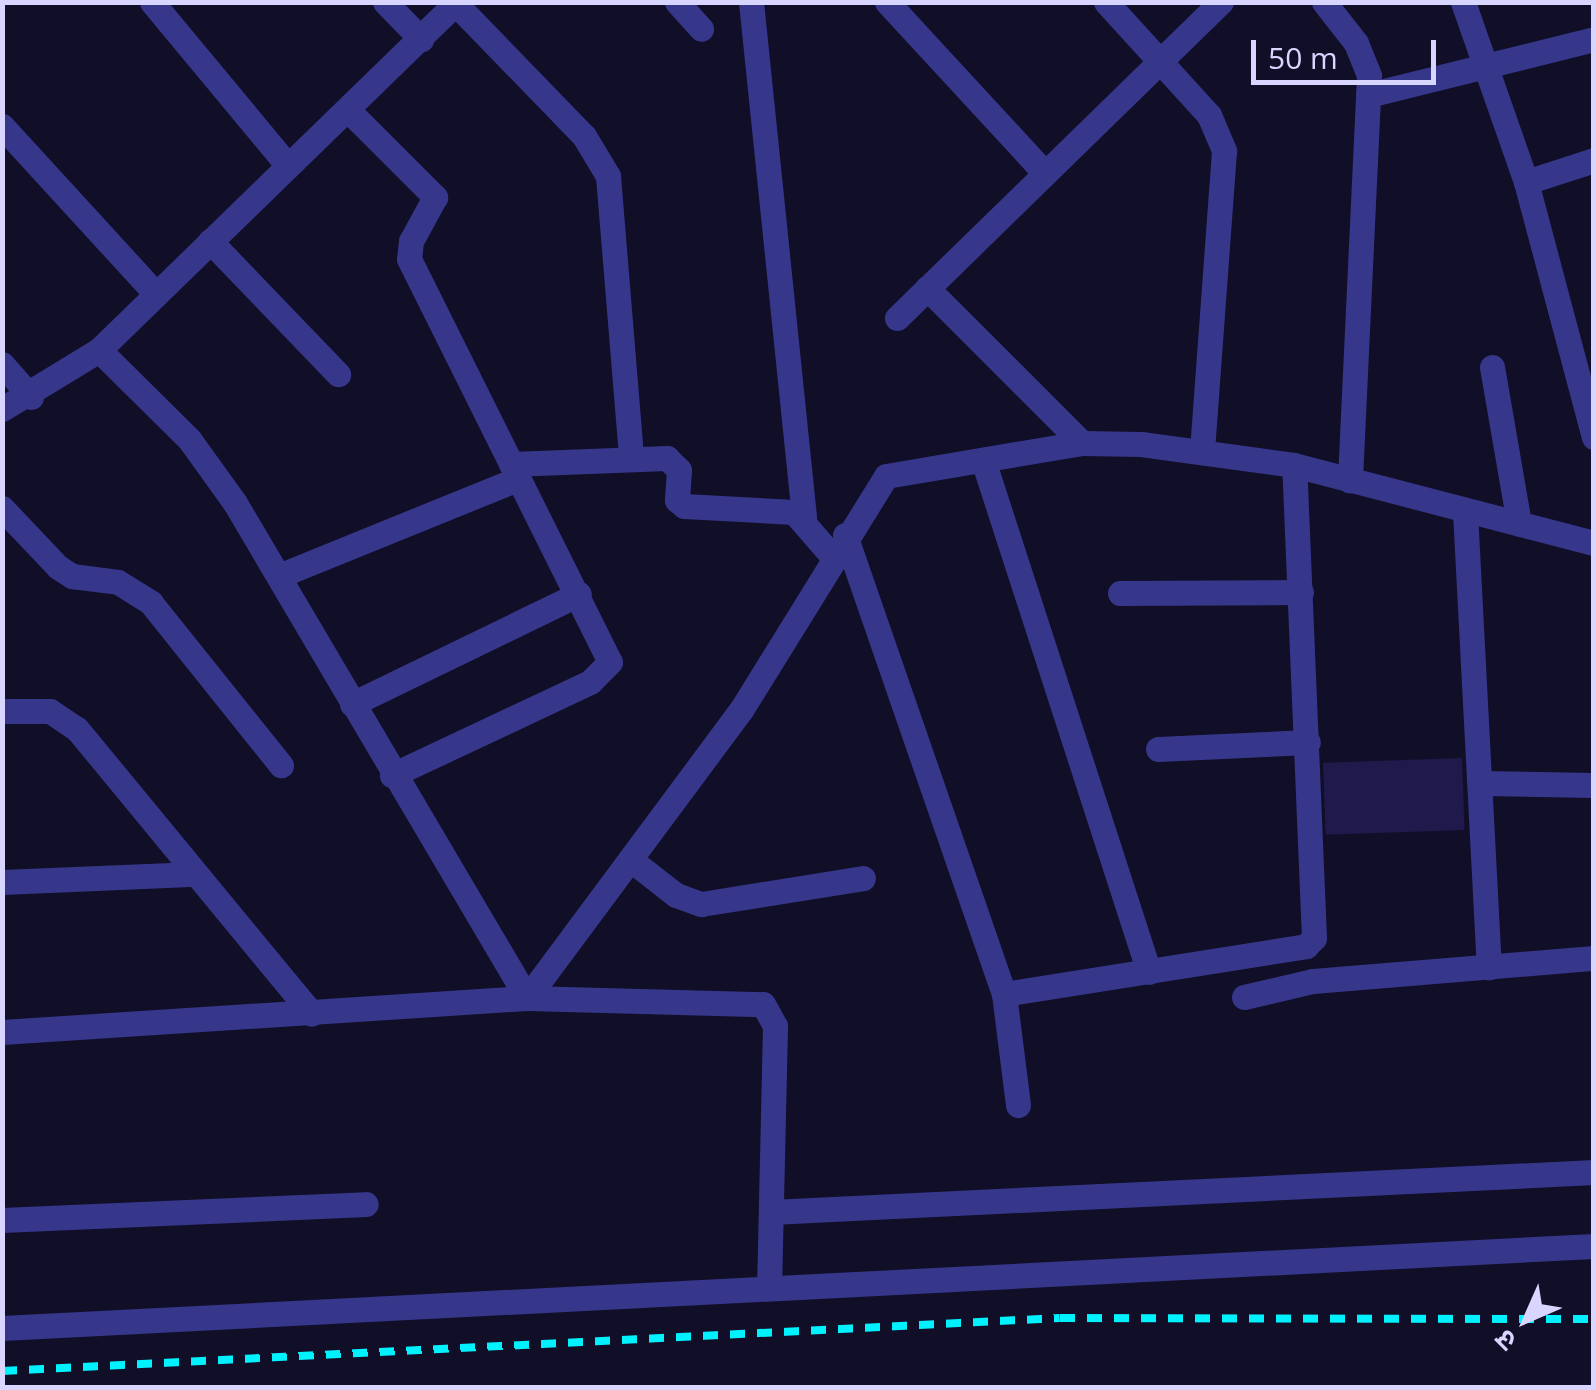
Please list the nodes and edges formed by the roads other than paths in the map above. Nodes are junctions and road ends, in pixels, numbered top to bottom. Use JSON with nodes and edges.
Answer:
{"nodes":[{"id":1,"x":152,"y":2,"type":"edge"},
{"id":2,"x":385,"y":2,"type":"edge"},
{"id":3,"x":677,"y":2,"type":"edge"},
{"id":4,"x":751,"y":2,"type":"edge"},
{"id":5,"x":888,"y":2,"type":"edge"},
{"id":6,"x":1106,"y":2,"type":"edge"},
{"id":7,"x":1222,"y":2,"type":"edge"},
{"id":8,"x":1324,"y":2,"type":"edge"},
{"id":9,"x":1463,"y":2,"type":"edge"},
{"id":10,"x":457,"y":3,"type":"edge"},
{"id":11,"x":701,"y":29,"type":"dead end"},
{"id":12,"x":421,"y":39,"type":"junction"},
{"id":13,"x":1594,"y":39,"type":"edge"},
{"id":14,"x":1164,"y":62,"type":"junction"},
{"id":15,"x":1486,"y":67,"type":"junction"},
{"id":16,"x":1368,"y":95,"type":"junction"},
{"id":17,"x":349,"y":112,"type":"junction"},
{"id":18,"x":2,"y":126,"type":"edge"},
{"id":19,"x":1594,"y":160,"type":"edge"},
{"id":20,"x":288,"y":166,"type":"junction"},
{"id":21,"x":1045,"y":173,"type":"junction"},
{"id":22,"x":1526,"y":182,"type":"junction"},
{"id":23,"x":210,"y":241,"type":"junction"},
{"id":24,"x":928,"y":288,"type":"junction"},
{"id":25,"x":156,"y":294,"type":"junction"},
{"id":26,"x":897,"y":318,"type":"dead end"},
{"id":27,"x":99,"y":350,"type":"junction"},
{"id":28,"x":2,"y":364,"type":"edge"},
{"id":29,"x":1492,"y":366,"type":"dead end"},
{"id":30,"x":338,"y":374,"type":"dead end"},
{"id":31,"x":31,"y":397,"type":"junction"},
{"id":32,"x":2,"y":408,"type":"edge"},
{"id":33,"x":1594,"y":437,"type":"edge"},
{"id":34,"x":1082,"y":442,"type":"junction"},
{"id":35,"x":1202,"y":452,"type":"junction"},
{"id":36,"x":631,"y":458,"type":"junction"},
{"id":37,"x":983,"y":460,"type":"junction"},
{"id":38,"x":1294,"y":465,"type":"junction"},
{"id":39,"x":514,"y":471,"type":"junction"},
{"id":40,"x":1350,"y":481,"type":"junction"},
{"id":41,"x":2,"y":508,"type":"edge"},
{"id":42,"x":1465,"y":512,"type":"junction"},
{"id":43,"x":804,"y":517,"type":"junction"},
{"id":44,"x":1519,"y":524,"type":"junction"},
{"id":45,"x":1594,"y":543,"type":"edge"},
{"id":46,"x":839,"y":546,"type":"junction"},
{"id":47,"x":281,"y":575,"type":"junction"},
{"id":48,"x":1301,"y":592,"type":"junction"},
{"id":49,"x":1120,"y":593,"type":"dead end"},
{"id":50,"x":579,"y":594,"type":"junction"},
{"id":51,"x":352,"y":704,"type":"junction"},
{"id":52,"x":2,"y":711,"type":"edge"},
{"id":53,"x":1308,"y":742,"type":"junction"},
{"id":54,"x":1158,"y":750,"type":"dead end"},
{"id":55,"x":281,"y":765,"type":"dead end"},
{"id":56,"x":392,"y":775,"type":"junction"},
{"id":57,"x":1482,"y":783,"type":"junction"},
{"id":58,"x":1594,"y":785,"type":"edge"},
{"id":59,"x":630,"y":860,"type":"junction"},
{"id":60,"x":196,"y":874,"type":"junction"},
{"id":61,"x":864,"y":878,"type":"dead end"},
{"id":62,"x":2,"y":882,"type":"edge"},
{"id":63,"x":1594,"y":958,"type":"edge"},
{"id":64,"x":1489,"y":967,"type":"junction"},
{"id":65,"x":1150,"y":972,"type":"junction"},
{"id":66,"x":1004,"y":994,"type":"junction"},
{"id":67,"x":528,"y":998,"type":"junction"},
{"id":68,"x":1244,"y":998,"type":"dead end"},
{"id":69,"x":312,"y":1014,"type":"junction"},
{"id":70,"x":2,"y":1032,"type":"edge"},
{"id":71,"x":1018,"y":1106,"type":"dead end"},
{"id":72,"x":1594,"y":1172,"type":"edge"},
{"id":73,"x":366,"y":1204,"type":"dead end"},
{"id":74,"x":771,"y":1212,"type":"junction"},
{"id":75,"x":2,"y":1220,"type":"edge"},
{"id":76,"x":1594,"y":1246,"type":"edge"},
{"id":77,"x":769,"y":1288,"type":"junction"},
{"id":78,"x":2,"y":1328,"type":"edge"}],
"edges":[{"from":1,"to":20,"type":"street"},
{"from":2,"to":12,"type":"street"},
{"from":3,"to":11,"type":"street"},
{"from":4,"to":43,"type":"street"},
{"from":5,"to":21,"type":"street"},
{"from":6,"to":14,"type":"street"},
{"from":7,"to":14,"type":"street"},
{"from":8,"to":16,"type":"street"},
{"from":9,"to":15,"type":"street"},
{"from":10,"to":12,"type":"street"},
{"from":10,"to":36,"type":"street"},
{"from":12,"to":17,"type":"street"},
{"from":13,"to":15,"type":"street"},
{"from":14,"to":21,"type":"street"},
{"from":14,"to":35,"type":"street"},
{"from":15,"to":16,"type":"street"},
{"from":15,"to":22,"type":"street"},
{"from":16,"to":40,"type":"street"},
{"from":17,"to":20,"type":"street"},
{"from":17,"to":39,"type":"street"},
{"from":18,"to":25,"type":"street"},
{"from":19,"to":22,"type":"street"},
{"from":20,"to":23,"type":"street"},
{"from":21,"to":24,"type":"street"},
{"from":22,"to":33,"type":"street"},
{"from":23,"to":25,"type":"street"},
{"from":23,"to":30,"type":"street"},
{"from":24,"to":26,"type":"street"},
{"from":24,"to":34,"type":"street"},
{"from":25,"to":27,"type":"street"},
{"from":27,"to":31,"type":"street"},
{"from":27,"to":47,"type":"street"},
{"from":28,"to":31,"type":"street"},
{"from":29,"to":44,"type":"street"},
{"from":31,"to":32,"type":"street"},
{"from":34,"to":35,"type":"street"},
{"from":34,"to":37,"type":"street"},
{"from":35,"to":38,"type":"street"},
{"from":36,"to":39,"type":"street"},
{"from":36,"to":43,"type":"street"},
{"from":37,"to":46,"type":"street"},
{"from":37,"to":65,"type":"street"},
{"from":38,"to":40,"type":"street"},
{"from":38,"to":48,"type":"street"},
{"from":39,"to":47,"type":"street"},
{"from":39,"to":50,"type":"street"},
{"from":40,"to":42,"type":"street"},
{"from":41,"to":55,"type":"street"},
{"from":42,"to":44,"type":"street"},
{"from":42,"to":57,"type":"street"},
{"from":43,"to":46,"type":"street"},
{"from":44,"to":45,"type":"street"},
{"from":46,"to":59,"type":"street"},
{"from":46,"to":66,"type":"street"},
{"from":47,"to":51,"type":"street"},
{"from":48,"to":49,"type":"street"},
{"from":48,"to":53,"type":"street"},
{"from":50,"to":51,"type":"street"},
{"from":50,"to":56,"type":"street"},
{"from":51,"to":56,"type":"street"},
{"from":52,"to":60,"type":"street"},
{"from":53,"to":54,"type":"street"},
{"from":53,"to":65,"type":"street"},
{"from":56,"to":67,"type":"street"},
{"from":57,"to":58,"type":"street"},
{"from":57,"to":64,"type":"street"},
{"from":59,"to":61,"type":"street"},
{"from":59,"to":67,"type":"street"},
{"from":60,"to":62,"type":"street"},
{"from":60,"to":69,"type":"street"},
{"from":63,"to":64,"type":"street"},
{"from":64,"to":68,"type":"street"},
{"from":65,"to":66,"type":"street"},
{"from":66,"to":71,"type":"street"},
{"from":67,"to":69,"type":"street"},
{"from":67,"to":74,"type":"street"},
{"from":69,"to":70,"type":"street"},
{"from":72,"to":74,"type":"street"},
{"from":73,"to":75,"type":"street"},
{"from":74,"to":77,"type":"street"},
{"from":76,"to":77,"type":"street"},
{"from":77,"to":78,"type":"street"}]}
